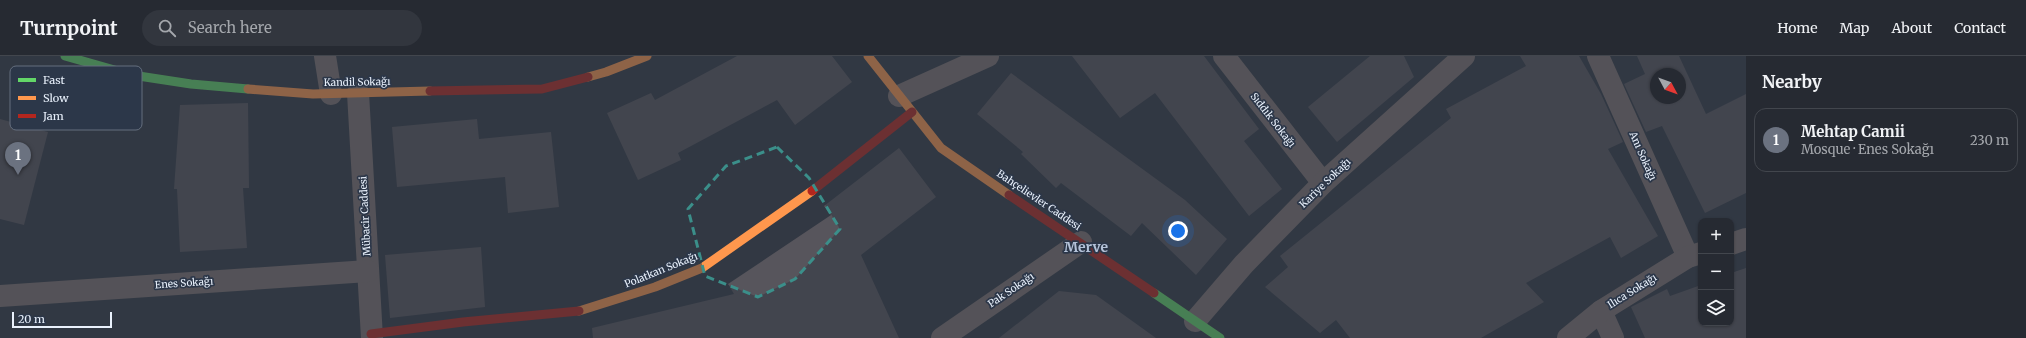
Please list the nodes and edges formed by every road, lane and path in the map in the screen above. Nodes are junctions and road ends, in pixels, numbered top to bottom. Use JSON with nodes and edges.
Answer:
{"nodes":[{"id":1,"x":65,"y":56,"type":"edge"},
{"id":2,"x":325,"y":56,"type":"edge"},
{"id":3,"x":647,"y":56,"type":"edge"},
{"id":4,"x":868,"y":56,"type":"edge"},
{"id":5,"x":988,"y":56,"type":"edge"},
{"id":6,"x":1224,"y":56,"type":"edge"},
{"id":7,"x":1464,"y":56,"type":"edge"},
{"id":8,"x":1598,"y":56,"type":"edge"},
{"id":9,"x":102,"y":66,"type":"edge"},
{"id":10,"x":142,"y":76,"type":"edge"},
{"id":11,"x":332,"y":94,"type":"junction"},
{"id":12,"x":358,"y":94,"type":"junction"},
{"id":13,"x":906,"y":104,"type":"junction"},
{"id":14,"x":1323,"y":183,"type":"junction"},
{"id":15,"x":1746,"y":239,"type":"edge"},
{"id":16,"x":1081,"y":242,"type":"junction"},
{"id":17,"x":1734,"y":243,"type":"edge"},
{"id":18,"x":1694,"y":255,"type":"edge"},
{"id":19,"x":368,"y":271,"type":"junction"},
{"id":20,"x":0,"y":296,"type":"edge"},
{"id":21,"x":1601,"y":311,"type":"junction"},
{"id":22,"x":1195,"y":321,"type":"junction"},
{"id":23,"x":371,"y":336,"type":"edge"},
{"id":24,"x":942,"y":338,"type":"edge"},
{"id":25,"x":1220,"y":338,"type":"edge"},
{"id":26,"x":1568,"y":338,"type":"edge"},
{"id":27,"x":1613,"y":338,"type":"edge"}],
"edges":[{"from":1,"to":9,"type":"street","name":"Kandil Sokağı"},
{"from":2,"to":11,"type":"street"},
{"from":3,"to":12,"type":"street","name":"Kandil Sokağı"},
{"from":4,"to":13,"type":"street","name":"Bahçelievler Caddesi"},
{"from":5,"to":13,"type":"street"},
{"from":6,"to":14,"type":"street","name":"Sıddık Sokağı"},
{"from":7,"to":14,"type":"street","name":"Kariye Sokağı"},
{"from":8,"to":18,"type":"street","name":"Anı Sokağı"},
{"from":10,"to":11,"type":"street","name":"Kandil Sokağı"},
{"from":11,"to":12,"type":"street","name":"Kandil Sokağı"},
{"from":12,"to":19,"type":"street","name":"Mübacir Caddesi"},
{"from":13,"to":16,"type":"street","name":"Bahçelievler Caddesi"},
{"from":13,"to":23,"type":"street","name":"Polatkan Sokağı"},
{"from":14,"to":22,"type":"street","name":"Kariye Sokağı"},
{"from":15,"to":17,"type":"street"},
{"from":16,"to":22,"type":"street","name":"Bahçelievler Caddesi"},
{"from":16,"to":24,"type":"street","name":"Pak Sokağı"},
{"from":18,"to":21,"type":"street","name":"Ilıca Sokağı"},
{"from":19,"to":20,"type":"street","name":"Enes Sokağı"},
{"from":19,"to":23,"type":"street","name":"Mübacir Caddesi"},
{"from":21,"to":26,"type":"street","name":"Ilıca Sokağı"},
{"from":21,"to":27,"type":"street"},
{"from":22,"to":25,"type":"street","name":"Bahçelievler Caddesi"}]}
